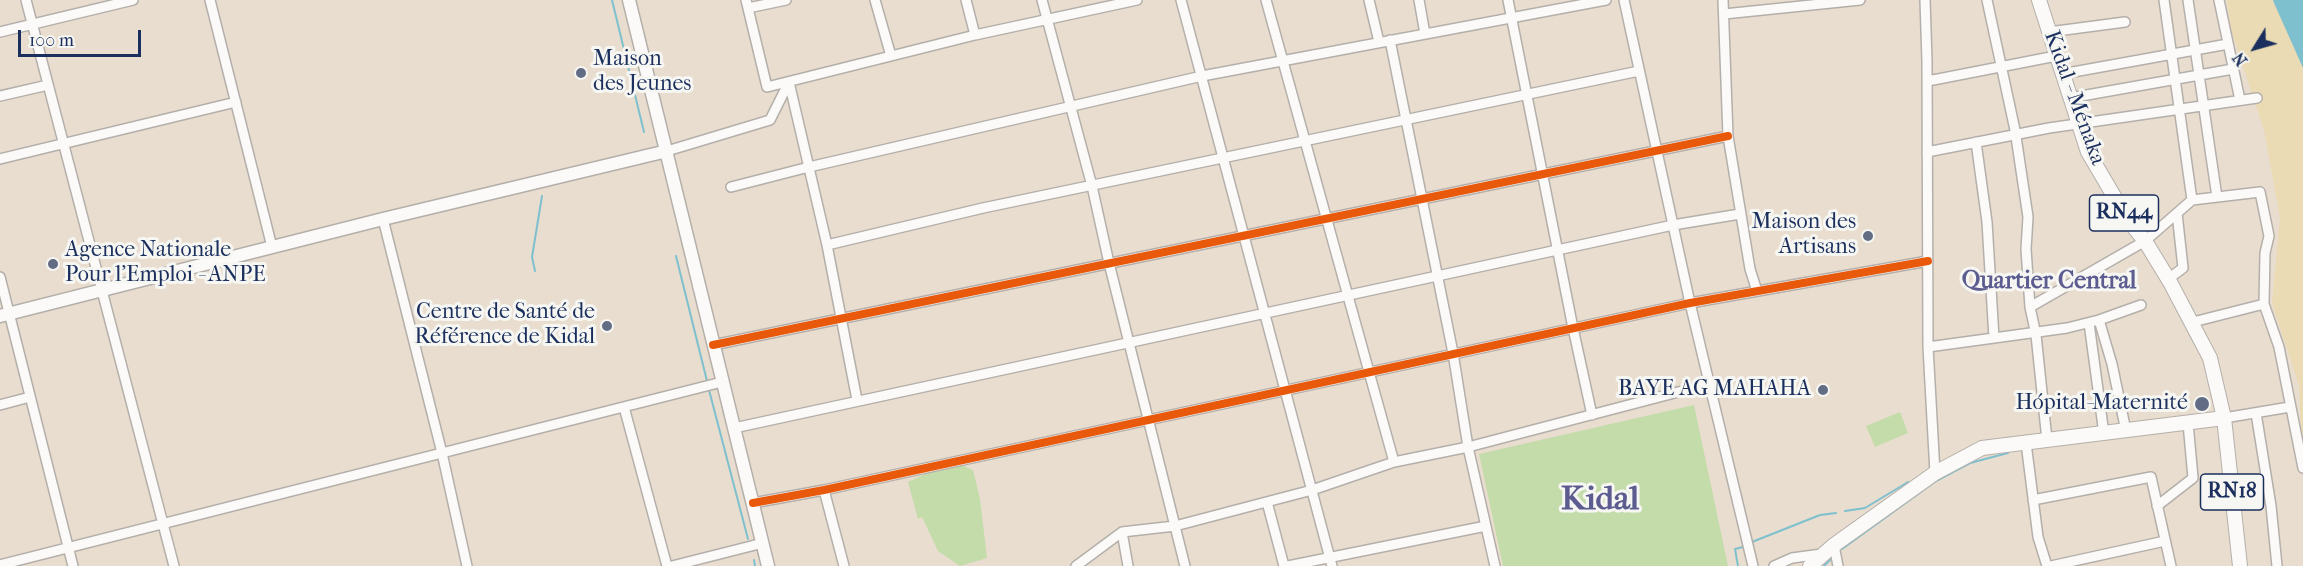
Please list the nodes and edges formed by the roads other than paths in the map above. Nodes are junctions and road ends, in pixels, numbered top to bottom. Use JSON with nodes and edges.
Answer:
{"nodes":[{"id":1,"x":26,"y":0,"type":"edge"},
{"id":2,"x":133,"y":0,"type":"edge"},
{"id":3,"x":210,"y":0,"type":"edge"},
{"id":4,"x":629,"y":0,"type":"edge"},
{"id":5,"x":786,"y":0,"type":"edge"},
{"id":6,"x":875,"y":0,"type":"edge"},
{"id":7,"x":966,"y":0,"type":"edge"},
{"id":8,"x":1042,"y":0,"type":"edge"},
{"id":9,"x":1137,"y":0,"type":"edge"},
{"id":10,"x":1181,"y":0,"type":"edge"},
{"id":11,"x":1266,"y":0,"type":"edge"},
{"id":12,"x":1369,"y":0,"type":"edge"},
{"id":13,"x":1419,"y":0,"type":"edge"},
{"id":14,"x":1508,"y":0,"type":"edge"},
{"id":15,"x":1606,"y":0,"type":"edge"},
{"id":16,"x":1624,"y":0,"type":"edge"},
{"id":17,"x":1724,"y":0,"type":"edge"},
{"id":18,"x":1860,"y":0,"type":"edge"},
{"id":19,"x":1925,"y":0,"type":"edge"},
{"id":20,"x":1987,"y":0,"type":"edge"},
{"id":21,"x":2039,"y":0,"type":"edge"},
{"id":22,"x":2164,"y":0,"type":"edge"},
{"id":23,"x":2188,"y":0,"type":"edge"},
{"id":24,"x":2219,"y":0,"type":"edge"},
{"id":25,"x":747,"y":4,"type":"edge"},
{"id":26,"x":1724,"y":14,"type":"junction"},
{"id":27,"x":1046,"y":18,"type":"junction"},
{"id":28,"x":1512,"y":18,"type":"junction"},
{"id":29,"x":2126,"y":22,"type":"dead end"},
{"id":30,"x":32,"y":24,"type":"junction"},
{"id":31,"x":0,"y":32,"type":"edge"},
{"id":32,"x":2049,"y":32,"type":"junction"},
{"id":33,"x":1425,"y":34,"type":"junction"},
{"id":34,"x":975,"y":35,"type":"junction"},
{"id":35,"x":1390,"y":40,"type":"junction"},
{"id":36,"x":1379,"y":42,"type":"junction"},
{"id":37,"x":2228,"y":44,"type":"junction"},
{"id":38,"x":2195,"y":50,"type":"junction"},
{"id":39,"x":2172,"y":54,"type":"junction"},
{"id":40,"x":891,"y":56,"type":"junction"},
{"id":41,"x":2056,"y":56,"type":"junction"},
{"id":42,"x":1282,"y":61,"type":"junction"},
{"id":43,"x":2001,"y":68,"type":"junction"},
{"id":44,"x":2233,"y":69,"type":"junction"},
{"id":45,"x":1639,"y":71,"type":"junction"},
{"id":46,"x":2062,"y":74,"type":"junction"},
{"id":47,"x":2199,"y":75,"type":"junction"},
{"id":48,"x":1202,"y":76,"type":"junction"},
{"id":49,"x":1927,"y":79,"type":"junction"},
{"id":50,"x":2175,"y":79,"type":"junction"},
{"id":51,"x":789,"y":82,"type":"junction"},
{"id":52,"x":48,"y":85,"type":"junction"},
{"id":53,"x":1527,"y":94,"type":"junction"},
{"id":54,"x":0,"y":96,"type":"edge"},
{"id":55,"x":2070,"y":98,"type":"junction"},
{"id":56,"x":2257,"y":98,"type":"dead end"},
{"id":57,"x":2240,"y":100,"type":"junction"},
{"id":58,"x":236,"y":102,"type":"junction"},
{"id":59,"x":1071,"y":105,"type":"junction"},
{"id":60,"x":2204,"y":106,"type":"junction"},
{"id":61,"x":2180,"y":109,"type":"junction"},
{"id":62,"x":1406,"y":120,"type":"junction"},
{"id":63,"x":2079,"y":125,"type":"junction"},
{"id":64,"x":2015,"y":135,"type":"junction"},
{"id":65,"x":1728,"y":136,"type":"junction"},
{"id":66,"x":1304,"y":141,"type":"junction"},
{"id":67,"x":1976,"y":142,"type":"junction"},
{"id":68,"x":63,"y":143,"type":"junction"},
{"id":69,"x":1656,"y":150,"type":"junction"},
{"id":70,"x":667,"y":151,"type":"junction"},
{"id":71,"x":1927,"y":152,"type":"junction"},
{"id":72,"x":1224,"y":158,"type":"junction"},
{"id":73,"x":0,"y":159,"type":"edge"},
{"id":74,"x":808,"y":167,"type":"junction"},
{"id":75,"x":1542,"y":173,"type":"junction"},
{"id":76,"x":1092,"y":186,"type":"junction"},
{"id":77,"x":731,"y":187,"type":"dead end"},
{"id":78,"x":2217,"y":197,"type":"junction"},
{"id":79,"x":1422,"y":198,"type":"junction"},
{"id":80,"x":2192,"y":200,"type":"junction"},
{"id":81,"x":2178,"y":213,"type":"junction"},
{"id":82,"x":1740,"y":214,"type":"junction"},
{"id":83,"x":1326,"y":218,"type":"junction"},
{"id":84,"x":383,"y":219,"type":"junction"},
{"id":85,"x":1673,"y":225,"type":"junction"},
{"id":86,"x":1244,"y":235,"type":"junction"},
{"id":87,"x":2145,"y":241,"type":"junction"},
{"id":88,"x":827,"y":245,"type":"junction"},
{"id":89,"x":272,"y":247,"type":"junction"},
{"id":90,"x":1557,"y":250,"type":"junction"},
{"id":91,"x":1928,"y":261,"type":"junction"},
{"id":92,"x":1109,"y":263,"type":"junction"},
{"id":93,"x":1438,"y":276,"type":"junction"},
{"id":94,"x":0,"y":277,"type":"edge"},
{"id":95,"x":2168,"y":279,"type":"junction"},
{"id":96,"x":102,"y":290,"type":"junction"},
{"id":97,"x":1757,"y":291,"type":"junction"},
{"id":98,"x":1347,"y":296,"type":"junction"},
{"id":99,"x":1690,"y":303,"type":"junction"},
{"id":100,"x":2264,"y":304,"type":"junction"},
{"id":101,"x":2140,"y":305,"type":"dead end"},
{"id":102,"x":2030,"y":307,"type":"junction"},
{"id":103,"x":1265,"y":313,"type":"junction"},
{"id":104,"x":5,"y":315,"type":"edge"},
{"id":105,"x":841,"y":318,"type":"junction"},
{"id":106,"x":2094,"y":321,"type":"junction"},
{"id":107,"x":2193,"y":322,"type":"junction"},
{"id":108,"x":1573,"y":328,"type":"junction"},
{"id":109,"x":2035,"y":333,"type":"junction"},
{"id":110,"x":1994,"y":338,"type":"junction"},
{"id":111,"x":1129,"y":343,"type":"junction"},
{"id":112,"x":713,"y":345,"type":"junction"},
{"id":113,"x":1928,"y":347,"type":"junction"},
{"id":114,"x":1454,"y":353,"type":"junction"},
{"id":115,"x":1369,"y":371,"type":"junction"},
{"id":116,"x":722,"y":382,"type":"junction"},
{"id":117,"x":1709,"y":384,"type":"junction"},
{"id":118,"x":1285,"y":389,"type":"junction"},
{"id":119,"x":30,"y":397,"type":"junction"},
{"id":120,"x":857,"y":400,"type":"junction"},
{"id":121,"x":0,"y":405,"type":"edge"},
{"id":122,"x":624,"y":407,"type":"junction"},
{"id":123,"x":2290,"y":407,"type":"junction"},
{"id":124,"x":2256,"y":413,"type":"junction"},
{"id":125,"x":1592,"y":415,"type":"junction"},
{"id":126,"x":2224,"y":418,"type":"junction"},
{"id":127,"x":1148,"y":419,"type":"junction"},
{"id":128,"x":2188,"y":423,"type":"junction"},
{"id":129,"x":734,"y":428,"type":"junction"},
{"id":130,"x":2126,"y":431,"type":"junction"},
{"id":131,"x":2104,"y":434,"type":"junction"},
{"id":132,"x":2046,"y":440,"type":"junction"},
{"id":133,"x":2026,"y":443,"type":"junction"},
{"id":134,"x":1468,"y":447,"type":"junction"},
{"id":135,"x":441,"y":453,"type":"junction"},
{"id":136,"x":1394,"y":462,"type":"junction"},
{"id":137,"x":2303,"y":468,"type":"edge"},
{"id":138,"x":1935,"y":473,"type":"junction"},
{"id":139,"x":824,"y":490,"type":"junction"},
{"id":140,"x":1312,"y":490,"type":"junction"},
{"id":141,"x":2033,"y":500,"type":"junction"},
{"id":142,"x":1268,"y":502,"type":"junction"},
{"id":143,"x":753,"y":503,"type":"junction"},
{"id":144,"x":2157,"y":506,"type":"junction"},
{"id":145,"x":163,"y":524,"type":"junction"},
{"id":146,"x":1175,"y":526,"type":"junction"},
{"id":147,"x":1486,"y":526,"type":"junction"},
{"id":148,"x":1122,"y":532,"type":"junction"},
{"id":149,"x":2165,"y":541,"type":"junction"},
{"id":150,"x":763,"y":543,"type":"junction"},
{"id":151,"x":1834,"y":544,"type":"junction"},
{"id":152,"x":68,"y":548,"type":"junction"},
{"id":153,"x":1822,"y":554,"type":"junction"},
{"id":154,"x":1331,"y":562,"type":"edge"},
{"id":155,"x":0,"y":565,"type":"edge"},
{"id":156,"x":73,"y":566,"type":"edge"},
{"id":157,"x":174,"y":566,"type":"edge"},
{"id":158,"x":467,"y":566,"type":"edge"},
{"id":159,"x":667,"y":566,"type":"edge"},
{"id":160,"x":672,"y":566,"type":"edge"},
{"id":161,"x":768,"y":566,"type":"edge"},
{"id":162,"x":844,"y":566,"type":"edge"},
{"id":163,"x":1076,"y":566,"type":"edge"},
{"id":164,"x":1128,"y":566,"type":"edge"},
{"id":165,"x":1185,"y":566,"type":"edge"},
{"id":166,"x":1286,"y":566,"type":"edge"},
{"id":167,"x":1495,"y":566,"type":"edge"},
{"id":168,"x":1753,"y":566,"type":"edge"},
{"id":169,"x":1774,"y":566,"type":"edge"},
{"id":170,"x":1810,"y":566,"type":"edge"},
{"id":171,"x":1838,"y":566,"type":"edge"},
{"id":172,"x":2049,"y":566,"type":"edge"},
{"id":173,"x":2171,"y":566,"type":"edge"},
{"id":174,"x":2240,"y":566,"type":"edge"},
{"id":175,"x":2277,"y":566,"type":"edge"}],
"edges":[{"from":1,"to":30,"type":"street"},
{"from":2,"to":30,"type":"street"},
{"from":3,"to":58,"type":"street"},
{"from":4,"to":70,"type":"street"},
{"from":5,"to":25,"type":"street"},
{"from":6,"to":40,"type":"street"},
{"from":7,"to":34,"type":"street"},
{"from":8,"to":27,"type":"street"},
{"from":9,"to":27,"type":"street"},
{"from":10,"to":48,"type":"street"},
{"from":11,"to":42,"type":"street"},
{"from":12,"to":36,"type":"street"},
{"from":13,"to":33,"type":"street"},
{"from":14,"to":28,"type":"street"},
{"from":15,"to":28,"type":"street"},
{"from":16,"to":45,"type":"street"},
{"from":17,"to":26,"type":"street"},
{"from":18,"to":26,"type":"street"},
{"from":19,"to":49,"type":"street"},
{"from":20,"to":43,"type":"street"},
{"from":21,"to":32,"type":"main road","name":"Kidal - Ménaka","number":"RN44"},
{"from":22,"to":39,"type":"street"},
{"from":23,"to":38,"type":"street"},
{"from":24,"to":37,"type":"street"},
{"from":25,"to":51,"type":"street"},
{"from":26,"to":65,"type":"street"},
{"from":27,"to":34,"type":"street"},
{"from":27,"to":59,"type":"street"},
{"from":28,"to":33,"type":"street"},
{"from":28,"to":53,"type":"street"},
{"from":29,"to":32,"type":"street"},
{"from":30,"to":31,"type":"street"},
{"from":30,"to":52,"type":"street"},
{"from":32,"to":41,"type":"main road","name":"Kidal - Ménaka","number":"RN44"},
{"from":33,"to":35,"type":"street"},
{"from":34,"to":40,"type":"street"},
{"from":35,"to":36,"type":"street"},
{"from":35,"to":62,"type":"street"},
{"from":36,"to":42,"type":"street"},
{"from":37,"to":38,"type":"street"},
{"from":37,"to":44,"type":"street"},
{"from":38,"to":39,"type":"street"},
{"from":38,"to":47,"type":"street"},
{"from":39,"to":46,"type":"street"},
{"from":39,"to":50,"type":"street"},
{"from":40,"to":51,"type":"street"},
{"from":41,"to":43,"type":"street"},
{"from":41,"to":46,"type":"main road","name":"Kidal - Ménaka","number":"RN44"},
{"from":42,"to":48,"type":"street"},
{"from":42,"to":66,"type":"street"},
{"from":43,"to":49,"type":"street"},
{"from":43,"to":64,"type":"street"},
{"from":44,"to":47,"type":"street"},
{"from":44,"to":57,"type":"street"},
{"from":45,"to":53,"type":"street"},
{"from":45,"to":69,"type":"street"},
{"from":46,"to":55,"type":"main road","name":"Kidal - Ménaka","number":"RN44"},
{"from":47,"to":50,"type":"street"},
{"from":47,"to":60,"type":"street"},
{"from":48,"to":59,"type":"street"},
{"from":48,"to":72,"type":"street"},
{"from":49,"to":71,"type":"street"},
{"from":50,"to":55,"type":"street"},
{"from":50,"to":61,"type":"street"},
{"from":51,"to":70,"type":"street"},
{"from":51,"to":74,"type":"street"},
{"from":52,"to":54,"type":"street"},
{"from":52,"to":68,"type":"street"},
{"from":53,"to":62,"type":"street"},
{"from":53,"to":75,"type":"street"},
{"from":55,"to":63,"type":"main road","name":"Kidal - Ménaka","number":"RN44"},
{"from":56,"to":57,"type":"street"},
{"from":57,"to":60,"type":"street"},
{"from":58,"to":68,"type":"street"},
{"from":58,"to":89,"type":"street"},
{"from":59,"to":74,"type":"street"},
{"from":59,"to":76,"type":"street"},
{"from":60,"to":61,"type":"street"},
{"from":60,"to":78,"type":"street"},
{"from":61,"to":63,"type":"street"},
{"from":61,"to":80,"type":"street"},
{"from":62,"to":66,"type":"street"},
{"from":62,"to":79,"type":"street"},
{"from":63,"to":64,"type":"street"},
{"from":63,"to":87,"type":"main road","name":"Kidal - Ménaka","number":"RN44"},
{"from":64,"to":67,"type":"street"},
{"from":64,"to":102,"type":"street"},
{"from":65,"to":69,"type":"street"},
{"from":65,"to":82,"type":"street"},
{"from":66,"to":72,"type":"street"},
{"from":66,"to":83,"type":"street"},
{"from":67,"to":71,"type":"street"},
{"from":67,"to":110,"type":"street"},
{"from":68,"to":73,"type":"street"},
{"from":68,"to":96,"type":"street"},
{"from":69,"to":75,"type":"street"},
{"from":69,"to":85,"type":"street"},
{"from":70,"to":84,"type":"street"},
{"from":70,"to":112,"type":"street"},
{"from":71,"to":91,"type":"street"},
{"from":72,"to":76,"type":"street"},
{"from":72,"to":86,"type":"street"},
{"from":74,"to":77,"type":"street"},
{"from":74,"to":88,"type":"street"},
{"from":75,"to":79,"type":"street"},
{"from":75,"to":90,"type":"street"},
{"from":76,"to":88,"type":"street"},
{"from":76,"to":92,"type":"street"},
{"from":78,"to":80,"type":"street"},
{"from":78,"to":100,"type":"street"},
{"from":79,"to":83,"type":"street"},
{"from":79,"to":93,"type":"street"},
{"from":80,"to":81,"type":"street"},
{"from":81,"to":87,"type":"street"},
{"from":81,"to":95,"type":"street"},
{"from":82,"to":85,"type":"street"},
{"from":82,"to":97,"type":"street"},
{"from":83,"to":86,"type":"street"},
{"from":83,"to":98,"type":"street"},
{"from":84,"to":89,"type":"street"},
{"from":84,"to":135,"type":"street"},
{"from":85,"to":90,"type":"street"},
{"from":85,"to":99,"type":"street"},
{"from":86,"to":92,"type":"street"},
{"from":86,"to":103,"type":"street"},
{"from":87,"to":95,"type":"main road","name":"Kidal - Ménaka","number":"RN44"},
{"from":87,"to":102,"type":"street"},
{"from":88,"to":105,"type":"street"},
{"from":89,"to":96,"type":"street"},
{"from":90,"to":93,"type":"street"},
{"from":90,"to":108,"type":"street"},
{"from":91,"to":97,"type":"street"},
{"from":91,"to":113,"type":"street"},
{"from":92,"to":105,"type":"street"},
{"from":92,"to":111,"type":"street"},
{"from":93,"to":98,"type":"street"},
{"from":93,"to":114,"type":"street"},
{"from":94,"to":104,"type":"street"},
{"from":95,"to":107,"type":"main road","name":"Kidal - Ménaka","number":"RN44"},
{"from":96,"to":104,"type":"street"},
{"from":96,"to":145,"type":"street"},
{"from":97,"to":99,"type":"street"},
{"from":98,"to":103,"type":"street"},
{"from":98,"to":115,"type":"street"},
{"from":99,"to":108,"type":"street"},
{"from":99,"to":117,"type":"street"},
{"from":100,"to":107,"type":"street"},
{"from":100,"to":123,"type":"street"},
{"from":101,"to":106,"type":"street"},
{"from":102,"to":109,"type":"street"},
{"from":103,"to":111,"type":"street"},
{"from":103,"to":118,"type":"street"},
{"from":104,"to":119,"type":"street"},
{"from":105,"to":112,"type":"street"},
{"from":105,"to":120,"type":"street"},
{"from":106,"to":109,"type":"street"},
{"from":106,"to":130,"type":"street"},
{"from":106,"to":131,"type":"street"},
{"from":107,"to":126,"type":"main road","name":"Kidal - Ménaka","number":"RN44"},
{"from":108,"to":114,"type":"street"},
{"from":108,"to":125,"type":"street"},
{"from":109,"to":110,"type":"street"},
{"from":109,"to":132,"type":"street"},
{"from":110,"to":113,"type":"street"},
{"from":111,"to":120,"type":"street"},
{"from":111,"to":127,"type":"street"},
{"from":112,"to":116,"type":"street"},
{"from":113,"to":138,"type":"street"},
{"from":114,"to":115,"type":"street"},
{"from":114,"to":134,"type":"street"},
{"from":115,"to":118,"type":"street"},
{"from":115,"to":136,"type":"street"},
{"from":116,"to":122,"type":"street"},
{"from":116,"to":129,"type":"street"},
{"from":117,"to":125,"type":"street"},
{"from":117,"to":168,"type":"street"},
{"from":118,"to":127,"type":"street"},
{"from":118,"to":140,"type":"street"},
{"from":119,"to":121,"type":"street"},
{"from":119,"to":152,"type":"street"},
{"from":120,"to":129,"type":"street"},
{"from":122,"to":135,"type":"street"},
{"from":122,"to":159,"type":"street"},
{"from":123,"to":124,"type":"street"},
{"from":123,"to":137,"type":"street"},
{"from":124,"to":126,"type":"street"},
{"from":124,"to":175,"type":"street"},
{"from":125,"to":134,"type":"street"},
{"from":126,"to":128,"type":"main road"},
{"from":126,"to":174,"type":"main road","number":"RN18"},
{"from":127,"to":139,"type":"street"},
{"from":127,"to":146,"type":"street"},
{"from":128,"to":130,"type":"main road"},
{"from":128,"to":144,"type":"street"},
{"from":129,"to":143,"type":"street"},
{"from":130,"to":131,"type":"main road"},
{"from":131,"to":132,"type":"main road"},
{"from":132,"to":133,"type":"main road"},
{"from":133,"to":138,"type":"main road"},
{"from":133,"to":141,"type":"street"},
{"from":134,"to":136,"type":"street"},
{"from":134,"to":147,"type":"street"},
{"from":135,"to":145,"type":"street"},
{"from":135,"to":158,"type":"street"},
{"from":136,"to":140,"type":"street"},
{"from":138,"to":151,"type":"main road"},
{"from":139,"to":143,"type":"street"},
{"from":139,"to":162,"type":"street"},
{"from":140,"to":142,"type":"street"},
{"from":140,"to":154,"type":"street"},
{"from":141,"to":144,"type":"street"},
{"from":141,"to":172,"type":"street"},
{"from":142,"to":146,"type":"street"},
{"from":142,"to":166,"type":"street"},
{"from":143,"to":150,"type":"street"},
{"from":144,"to":149,"type":"street"},
{"from":145,"to":152,"type":"street"},
{"from":145,"to":157,"type":"street"},
{"from":146,"to":148,"type":"street"},
{"from":146,"to":165,"type":"street"},
{"from":147,"to":154,"type":"street"},
{"from":147,"to":167,"type":"street"},
{"from":148,"to":163,"type":"street"},
{"from":148,"to":164,"type":"street"},
{"from":149,"to":172,"type":"street"},
{"from":149,"to":173,"type":"street"},
{"from":150,"to":160,"type":"street"},
{"from":150,"to":161,"type":"street"},
{"from":151,"to":153,"type":"main road"},
{"from":151,"to":171,"type":"street"},
{"from":152,"to":155,"type":"street"},
{"from":152,"to":156,"type":"street"},
{"from":153,"to":169,"type":"street"},
{"from":153,"to":170,"type":"main road"},
{"from":154,"to":166,"type":"street"}]}
